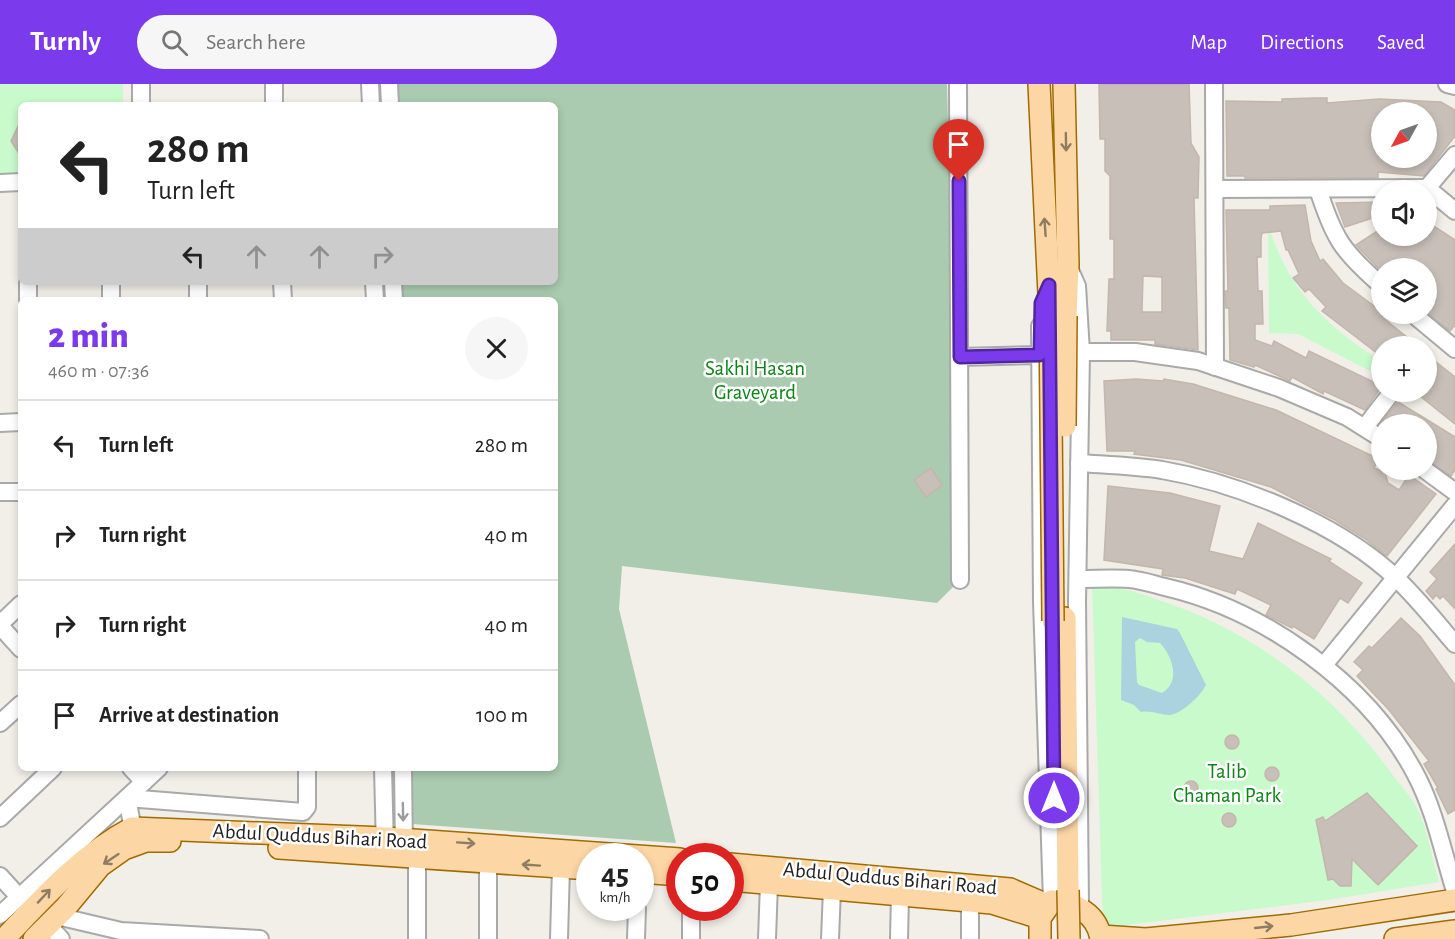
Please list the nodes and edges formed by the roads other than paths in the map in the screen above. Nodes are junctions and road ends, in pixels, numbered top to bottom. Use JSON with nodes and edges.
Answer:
{"nodes":[{"id":1,"x":141,"y":84,"type":"edge"},
{"id":2,"x":274,"y":84,"type":"edge"},
{"id":3,"x":370,"y":84,"type":"edge"},
{"id":4,"x":389,"y":84,"type":"edge"},
{"id":5,"x":958,"y":84,"type":"edge"},
{"id":6,"x":1039,"y":84,"type":"edge"},
{"id":7,"x":1065,"y":84,"type":"edge"},
{"id":8,"x":1214,"y":84,"type":"edge"},
{"id":9,"x":1448,"y":84,"type":"edge"},
{"id":10,"x":1455,"y":86,"type":"edge"},
{"id":11,"x":141,"y":102,"type":"edge"},
{"id":12,"x":274,"y":102,"type":"edge"},
{"id":13,"x":371,"y":102,"type":"edge"},
{"id":14,"x":390,"y":102,"type":"edge"},
{"id":15,"x":1455,"y":154,"type":"edge"},
{"id":16,"x":1434,"y":180,"type":"edge"},
{"id":17,"x":18,"y":182,"type":"edge"},
{"id":18,"x":0,"y":183,"type":"edge"},
{"id":19,"x":1215,"y":189,"type":"junction"},
{"id":20,"x":1318,"y":189,"type":"junction"},
{"id":21,"x":1371,"y":189,"type":"edge"},
{"id":22,"x":1437,"y":196,"type":"edge"},
{"id":23,"x":1455,"y":211,"type":"edge"},
{"id":24,"x":1068,"y":265,"type":"junction"},
{"id":25,"x":1371,"y":276,"type":"edge"},
{"id":26,"x":1049,"y":285,"type":"junction"},
{"id":27,"x":1058,"y":316,"type":"junction"},
{"id":28,"x":1437,"y":342,"type":"edge"},
{"id":29,"x":1455,"y":349,"type":"edge"},
{"id":30,"x":1080,"y":352,"type":"junction"},
{"id":31,"x":1040,"y":355,"type":"junction"},
{"id":32,"x":960,"y":357,"type":"junction"},
{"id":33,"x":1215,"y":367,"type":"junction"},
{"id":34,"x":1384,"y":402,"type":"edge"},
{"id":35,"x":18,"y":422,"type":"edge"},
{"id":36,"x":0,"y":423,"type":"edge"},
{"id":37,"x":1365,"y":427,"type":"junction"},
{"id":38,"x":1371,"y":431,"type":"edge"},
{"id":39,"x":1080,"y":463,"type":"junction"},
{"id":40,"x":1437,"y":479,"type":"edge"},
{"id":41,"x":0,"y":492,"type":"edge"},
{"id":42,"x":18,"y":492,"type":"edge"},
{"id":43,"x":1455,"y":492,"type":"edge"},
{"id":44,"x":1455,"y":505,"type":"edge"},
{"id":45,"x":1396,"y":578,"type":"junction"},
{"id":46,"x":1079,"y":579,"type":"junction"},
{"id":47,"x":960,"y":580,"type":"dead end"},
{"id":48,"x":1042,"y":601,"type":"junction"},
{"id":49,"x":1077,"y":601,"type":"junction"},
{"id":50,"x":18,"y":607,"type":"edge"},
{"id":51,"x":0,"y":625,"type":"edge"},
{"id":52,"x":1455,"y":644,"type":"edge"},
{"id":53,"x":18,"y":646,"type":"edge"},
{"id":54,"x":1324,"y":664,"type":"junction"},
{"id":55,"x":18,"y":707,"type":"edge"},
{"id":56,"x":0,"y":723,"type":"edge"},
{"id":57,"x":50,"y":771,"type":"edge"},
{"id":58,"x":134,"y":771,"type":"edge"},
{"id":59,"x":156,"y":771,"type":"edge"},
{"id":60,"x":307,"y":771,"type":"edge"},
{"id":61,"x":384,"y":771,"type":"edge"},
{"id":62,"x":402,"y":771,"type":"edge"},
{"id":63,"x":144,"y":782,"type":"junction"},
{"id":64,"x":127,"y":798,"type":"junction"},
{"id":65,"x":0,"y":818,"type":"edge"},
{"id":66,"x":134,"y":836,"type":"junction"},
{"id":67,"x":399,"y":849,"type":"junction"},
{"id":68,"x":666,"y":859,"type":"edge"},
{"id":69,"x":488,"y":862,"type":"junction"},
{"id":70,"x":744,"y":865,"type":"edge"},
{"id":71,"x":561,"y":867,"type":"junction"},
{"id":72,"x":576,"y":868,"type":"edge"},
{"id":73,"x":0,"y":876,"type":"edge"},
{"id":74,"x":744,"y":881,"type":"edge"},
{"id":75,"x":769,"y":883,"type":"junction"},
{"id":76,"x":832,"y":889,"type":"junction"},
{"id":77,"x":1455,"y":891,"type":"edge"},
{"id":78,"x":900,"y":895,"type":"junction"},
{"id":79,"x":20,"y":897,"type":"junction"},
{"id":80,"x":1455,"y":900,"type":"edge"},
{"id":81,"x":970,"y":901,"type":"junction"},
{"id":82,"x":1080,"y":907,"type":"junction"},
{"id":83,"x":1046,"y":908,"type":"junction"},
{"id":84,"x":0,"y":915,"type":"edge"},
{"id":85,"x":636,"y":921,"type":"edge"},
{"id":86,"x":691,"y":921,"type":"edge"},
{"id":87,"x":50,"y":930,"type":"edge"},
{"id":88,"x":1455,"y":931,"type":"edge"},
{"id":89,"x":1292,"y":932,"type":"edge"},
{"id":90,"x":1101,"y":938,"type":"edge"},
{"id":91,"x":4,"y":939,"type":"edge"},
{"id":92,"x":260,"y":939,"type":"edge"},
{"id":93,"x":417,"y":939,"type":"edge"},
{"id":94,"x":488,"y":939,"type":"edge"},
{"id":95,"x":559,"y":939,"type":"edge"},
{"id":96,"x":636,"y":939,"type":"edge"},
{"id":97,"x":691,"y":939,"type":"edge"},
{"id":98,"x":767,"y":939,"type":"edge"},
{"id":99,"x":830,"y":939,"type":"edge"},
{"id":100,"x":899,"y":939,"type":"edge"},
{"id":101,"x":970,"y":939,"type":"edge"},
{"id":102,"x":1040,"y":939,"type":"edge"},
{"id":103,"x":1056,"y":939,"type":"edge"},
{"id":104,"x":1069,"y":939,"type":"edge"},
{"id":105,"x":1395,"y":939,"type":"edge"}],
"edges":[{"from":1,"to":11,"type":"street"},
{"from":2,"to":12,"type":"street"},
{"from":3,"to":13,"type":"street"},
{"from":4,"to":14,"type":"street"},
{"from":5,"to":32,"type":"street"},
{"from":26,"to":6,"type":"main road","one_way":true},
{"from":7,"to":24,"type":"main road","one_way":true},
{"from":8,"to":19,"type":"street"},
{"from":9,"to":10,"type":"street"},
{"from":15,"to":16,"type":"street"},
{"from":17,"to":18,"type":"street"},
{"from":19,"to":20,"type":"street"},
{"from":19,"to":33,"type":"street"},
{"from":20,"to":21,"type":"street"},
{"from":20,"to":25,"type":"street"},
{"from":22,"to":23,"type":"street"},
{"from":24,"to":27,"type":"main road"},
{"from":24,"to":30,"type":"street"},
{"from":26,"to":27,"type":"main road"},
{"from":26,"to":31,"type":"street"},
{"from":27,"to":103,"type":"main road","bridge":true},
{"from":27,"to":104,"type":"main road","bridge":true},
{"from":28,"to":29,"type":"street"},
{"from":30,"to":33,"type":"street"},
{"from":30,"to":39,"type":"street"},
{"from":31,"to":32,"type":"street"},
{"from":31,"to":48,"type":"street"},
{"from":32,"to":47,"type":"street"},
{"from":33,"to":37,"type":"street"},
{"from":34,"to":37,"type":"street"},
{"from":35,"to":36,"type":"street"},
{"from":37,"to":38,"type":"street"},
{"from":39,"to":45,"type":"street"},
{"from":39,"to":46,"type":"street"},
{"from":40,"to":43,"type":"street"},
{"from":41,"to":42,"type":"street"},
{"from":44,"to":45,"type":"street"},
{"from":45,"to":52,"type":"street"},
{"from":45,"to":54,"type":"street"},
{"from":46,"to":49,"type":"street"},
{"from":46,"to":54,"type":"street"},
{"from":48,"to":49,"type":"street"},
{"from":48,"to":83,"type":"street"},
{"from":49,"to":82,"type":"street"},
{"from":50,"to":51,"type":"street"},
{"from":51,"to":53,"type":"street"},
{"from":54,"to":77,"type":"street"},
{"from":55,"to":56,"type":"street"},
{"from":57,"to":65,"type":"street"},
{"from":58,"to":63,"type":"street"},
{"from":59,"to":63,"type":"street"},
{"from":60,"to":64,"type":"street"},
{"from":61,"to":67,"type":"street"},
{"from":62,"to":67,"type":"street","one_way":true},
{"from":63,"to":64,"type":"street"},
{"from":64,"to":66,"type":"street"},
{"from":64,"to":79,"type":"street"},
{"from":66,"to":67,"type":"main road","name":"Abdul Quddus Bihari Road"},
{"from":66,"to":87,"type":"main road","one_way":true},
{"from":91,"to":66,"type":"main road","one_way":true},
{"from":67,"to":68,"type":"main road","name":"Abdul Quddus Bihari Road","one_way":true},
{"from":67,"to":69,"type":"main road","name":"Abdul Quddus Bihari Road"},
{"from":67,"to":93,"type":"street"},
{"from":71,"to":69,"type":"main road","name":"Abdul Quddus Bihari Road","one_way":true},
{"from":69,"to":94,"type":"street"},
{"from":70,"to":83,"type":"main road","name":"Abdul Quddus Bihari Road"},
{"from":71,"to":72,"type":"main road","name":"Abdul Quddus Bihari Road"},
{"from":71,"to":95,"type":"street"},
{"from":73,"to":79,"type":"street"},
{"from":74,"to":75,"type":"main road","name":"Abdul Quddus Bihari Road"},
{"from":75,"to":76,"type":"main road","name":"Abdul Quddus Bihari Road"},
{"from":75,"to":98,"type":"street"},
{"from":76,"to":78,"type":"main road","name":"Abdul Quddus Bihari Road"},
{"from":76,"to":99,"type":"street"},
{"from":78,"to":81,"type":"main road","name":"Abdul Quddus Bihari Road"},
{"from":78,"to":100,"type":"street"},
{"from":79,"to":84,"type":"street"},
{"from":80,"to":89,"type":"main road"},
{"from":81,"to":83,"type":"main road","name":"Abdul Quddus Bihari Road"},
{"from":81,"to":101,"type":"street"},
{"from":82,"to":83,"type":"main road"},
{"from":82,"to":90,"type":"main road"},
{"from":83,"to":102,"type":"main road"},
{"from":85,"to":96,"type":"street"},
{"from":86,"to":97,"type":"street"},
{"from":87,"to":92,"type":"street"},
{"from":88,"to":105,"type":"main road"},
{"from":90,"to":89,"type":"main road","one_way":true}]}
